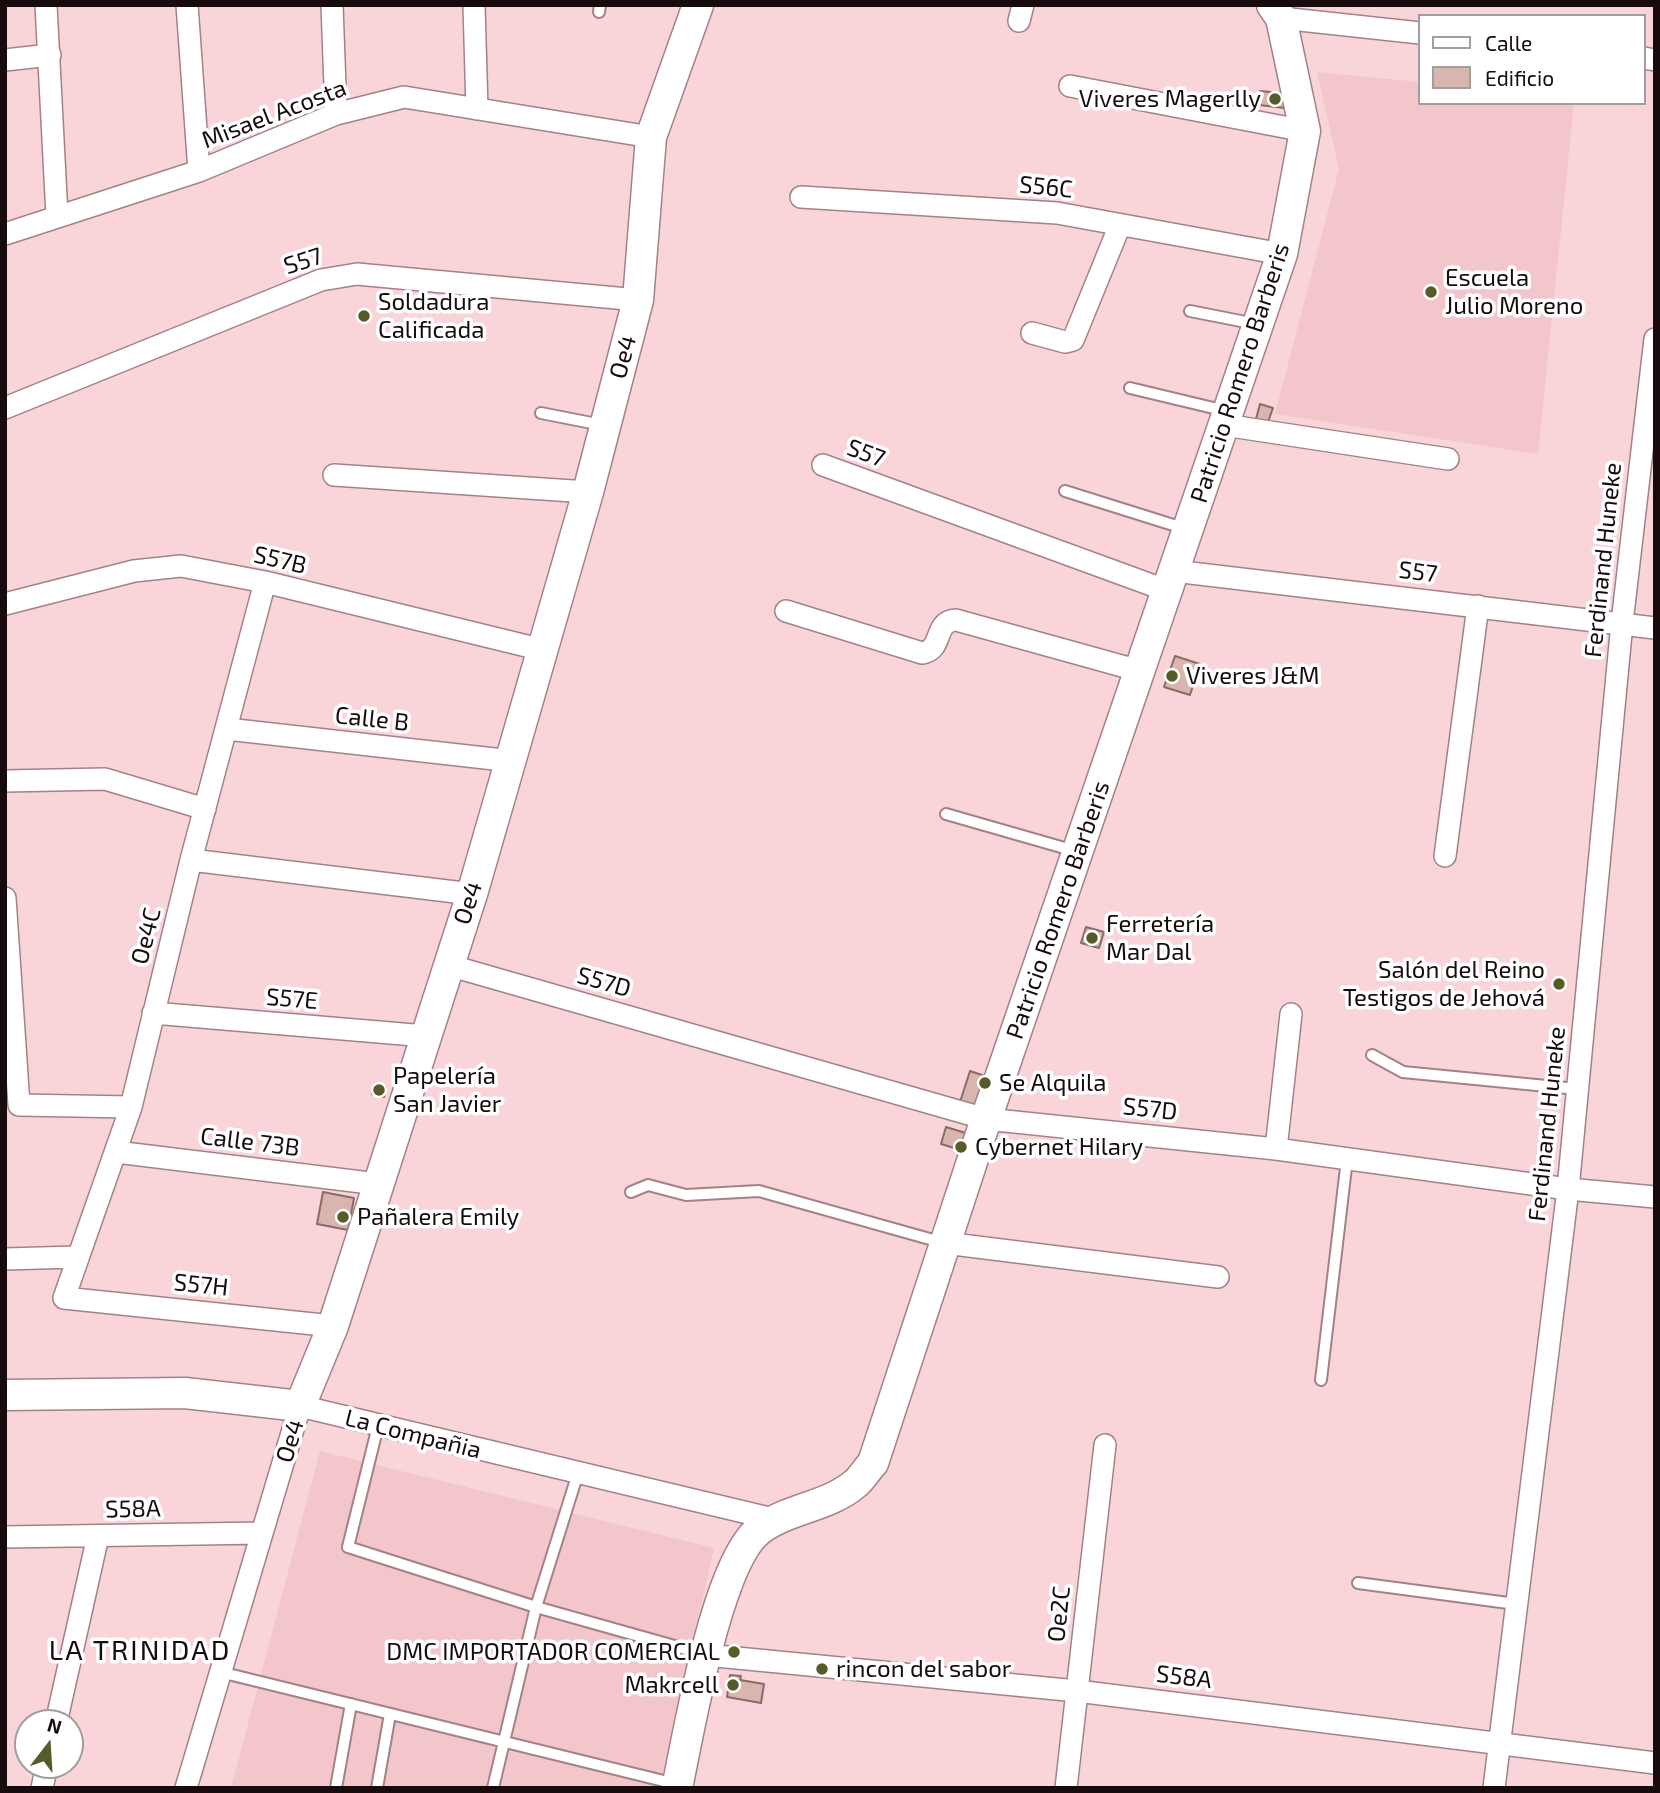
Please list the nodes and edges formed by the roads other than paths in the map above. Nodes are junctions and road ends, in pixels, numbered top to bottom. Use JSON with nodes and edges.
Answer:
{"nodes":[{"id":1,"x":46,"y":5,"type":"edge"},
{"id":2,"x":187,"y":5,"type":"edge"},
{"id":3,"x":332,"y":5,"type":"edge"},
{"id":4,"x":474,"y":5,"type":"edge"},
{"id":5,"x":698,"y":5,"type":"edge"},
{"id":6,"x":1276,"y":11,"type":"edge"},
{"id":7,"x":1418,"y":33,"type":"edge"},
{"id":8,"x":50,"y":55,"type":"junction"},
{"id":9,"x":5,"y":60,"type":"edge"},
{"id":10,"x":1070,"y":86,"type":"dead end"},
{"id":11,"x":477,"y":108,"type":"junction"},
{"id":12,"x":336,"y":114,"type":"junction"},
{"id":13,"x":1305,"y":131,"type":"junction"},
{"id":14,"x":652,"y":137,"type":"junction"},
{"id":15,"x":199,"y":171,"type":"junction"},
{"id":16,"x":801,"y":197,"type":"dead end"},
{"id":17,"x":57,"y":216,"type":"junction"},
{"id":18,"x":1120,"y":225,"type":"junction"},
{"id":19,"x":5,"y":234,"type":"edge"},
{"id":20,"x":1282,"y":254,"type":"junction"},
{"id":21,"x":638,"y":300,"type":"junction"},
{"id":22,"x":1190,"y":311,"type":"dead end"},
{"id":23,"x":1258,"y":324,"type":"junction"},
{"id":24,"x":1031,"y":333,"type":"dead end"},
{"id":25,"x":1655,"y":339,"type":"edge"},
{"id":26,"x":1130,"y":388,"type":"dead end"},
{"id":27,"x":5,"y":408,"type":"edge"},
{"id":28,"x":541,"y":413,"type":"dead end"},
{"id":29,"x":1226,"y":418,"type":"junction"},
{"id":30,"x":605,"y":426,"type":"junction"},
{"id":31,"x":1448,"y":459,"type":"dead end"},
{"id":32,"x":823,"y":465,"type":"dead end"},
{"id":33,"x":334,"y":475,"type":"dead end"},
{"id":34,"x":1065,"y":491,"type":"dead end"},
{"id":35,"x":588,"y":492,"type":"junction"},
{"id":36,"x":1188,"y":530,"type":"junction"},
{"id":37,"x":1171,"y":581,"type":"junction"},
{"id":38,"x":265,"y":582,"type":"junction"},
{"id":39,"x":5,"y":604,"type":"edge"},
{"id":40,"x":1478,"y":606,"type":"junction"},
{"id":41,"x":786,"y":611,"type":"dead end"},
{"id":42,"x":1622,"y":623,"type":"junction"},
{"id":43,"x":1655,"y":628,"type":"edge"},
{"id":44,"x":543,"y":650,"type":"junction"},
{"id":45,"x":1140,"y":671,"type":"junction"},
{"id":46,"x":227,"y":729,"type":"junction"},
{"id":47,"x":512,"y":761,"type":"junction"},
{"id":48,"x":5,"y":781,"type":"edge"},
{"id":49,"x":205,"y":809,"type":"junction"},
{"id":50,"x":946,"y":814,"type":"dead end"},
{"id":51,"x":1078,"y":852,"type":"junction"},
{"id":52,"x":1445,"y":856,"type":"dead end"},
{"id":53,"x":191,"y":860,"type":"junction"},
{"id":54,"x":472,"y":894,"type":"junction"},
{"id":55,"x":5,"y":898,"type":"edge"},
{"id":56,"x":448,"y":965,"type":"junction"},
{"id":57,"x":153,"y":1013,"type":"junction"},
{"id":58,"x":1292,"y":1014,"type":"dead end"},
{"id":59,"x":426,"y":1036,"type":"junction"},
{"id":60,"x":1372,"y":1055,"type":"dead end"},
{"id":61,"x":1577,"y":1089,"type":"junction"},
{"id":62,"x":131,"y":1107,"type":"junction"},
{"id":63,"x":986,"y":1119,"type":"junction"},
{"id":64,"x":1276,"y":1149,"type":"junction"},
{"id":65,"x":116,"y":1152,"type":"junction"},
{"id":66,"x":1347,"y":1159,"type":"junction"},
{"id":67,"x":378,"y":1184,"type":"junction"},
{"id":68,"x":1567,"y":1189,"type":"junction"},
{"id":69,"x":631,"y":1192,"type":"dead end"},
{"id":70,"x":1655,"y":1197,"type":"edge"},
{"id":71,"x":945,"y":1243,"type":"junction"},
{"id":72,"x":76,"y":1257,"type":"junction"},
{"id":73,"x":5,"y":1259,"type":"edge"},
{"id":74,"x":1218,"y":1277,"type":"dead end"},
{"id":75,"x":64,"y":1298,"type":"joint"},
{"id":76,"x":333,"y":1325,"type":"junction"},
{"id":77,"x":1321,"y":1380,"type":"dead end"},
{"id":78,"x":5,"y":1395,"type":"edge"},
{"id":79,"x":300,"y":1406,"type":"junction"},
{"id":80,"x":378,"y":1426,"type":"junction"},
{"id":81,"x":1105,"y":1445,"type":"dead end"},
{"id":82,"x":578,"y":1474,"type":"junction"},
{"id":83,"x":773,"y":1519,"type":"junction"},
{"id":84,"x":262,"y":1533,"type":"junction"},
{"id":85,"x":98,"y":1536,"type":"junction"},
{"id":86,"x":5,"y":1537,"type":"edge"},
{"id":87,"x":1358,"y":1583,"type":"dead end"},
{"id":88,"x":1516,"y":1604,"type":"junction"},
{"id":89,"x":536,"y":1607,"type":"junction"},
{"id":90,"x":706,"y":1655,"type":"junction"},
{"id":91,"x":220,"y":1672,"type":"junction"},
{"id":92,"x":1077,"y":1691,"type":"junction"},
{"id":93,"x":351,"y":1704,"type":"junction"},
{"id":94,"x":59,"y":1709,"type":"edge"},
{"id":95,"x":390,"y":1714,"type":"junction"},
{"id":96,"x":505,"y":1742,"type":"junction"},
{"id":97,"x":1498,"y":1743,"type":"junction"},
{"id":98,"x":1655,"y":1763,"type":"edge"},
{"id":99,"x":677,"y":1786,"type":"edge"},
{"id":100,"x":186,"y":1788,"type":"edge"},
{"id":101,"x":336,"y":1788,"type":"edge"},
{"id":102,"x":377,"y":1788,"type":"edge"},
{"id":103,"x":493,"y":1788,"type":"edge"},
{"id":104,"x":1066,"y":1788,"type":"edge"},
{"id":105,"x":1494,"y":1788,"type":"edge"}],
"edges":[{"from":1,"to":8,"type":"street"},
{"from":2,"to":15,"type":"street"},
{"from":3,"to":12,"type":"street"},
{"from":4,"to":11,"type":"street"},
{"from":5,"to":14,"type":"street","name":"Oe4"},
{"from":6,"to":7,"type":"street"},
{"from":6,"to":13,"type":"street","name":"Patricio Romero Barberis"},
{"from":8,"to":9,"type":"street"},
{"from":8,"to":17,"type":"street"},
{"from":10,"to":13,"type":"street"},
{"from":11,"to":12,"type":"street","name":"Misael Acosta"},
{"from":11,"to":14,"type":"street","name":"Misael Acosta"},
{"from":12,"to":15,"type":"street","name":"Misael Acosta"},
{"from":13,"to":20,"type":"street","name":"Patricio Romero Barberis"},
{"from":14,"to":21,"type":"street","name":"Oe4"},
{"from":15,"to":17,"type":"street","name":"Misael Acosta"},
{"from":16,"to":18,"type":"street","name":"S56C"},
{"from":17,"to":19,"type":"street","name":"Misael Acosta"},
{"from":18,"to":20,"type":"street","name":"S56C"},
{"from":18,"to":24,"type":"street"},
{"from":20,"to":23,"type":"street","name":"Patricio Romero Barberis"},
{"from":21,"to":27,"type":"street","name":"S57"},
{"from":21,"to":30,"type":"street","name":"Oe4"},
{"from":22,"to":23,"type":"lane"},
{"from":23,"to":29,"type":"street","name":"Patricio Romero Barberis"},
{"from":25,"to":42,"type":"street","name":"Ferdinand Huneke"},
{"from":26,"to":29,"type":"lane"},
{"from":28,"to":30,"type":"lane"},
{"from":29,"to":31,"type":"street"},
{"from":29,"to":36,"type":"street","name":"Patricio Romero Barberis"},
{"from":30,"to":35,"type":"street","name":"Oe4"},
{"from":32,"to":37,"type":"street","name":"S57"},
{"from":33,"to":35,"type":"street"},
{"from":34,"to":36,"type":"lane"},
{"from":35,"to":44,"type":"street","name":"Oe4"},
{"from":36,"to":37,"type":"street","name":"Patricio Romero Barberis"},
{"from":37,"to":40,"type":"street","name":"S57"},
{"from":37,"to":45,"type":"street","name":"Patricio Romero Barberis"},
{"from":38,"to":39,"type":"street","name":"S57B"},
{"from":38,"to":44,"type":"street","name":"S57B"},
{"from":38,"to":46,"type":"street","name":"Oe4C"},
{"from":40,"to":42,"type":"street","name":"S57"},
{"from":40,"to":52,"type":"street"},
{"from":41,"to":45,"type":"street"},
{"from":42,"to":43,"type":"street","name":"S57"},
{"from":42,"to":61,"type":"street","name":"Ferdinand Huneke"},
{"from":44,"to":47,"type":"street","name":"Oe4"},
{"from":45,"to":51,"type":"street","name":"Patricio Romero Barberis"},
{"from":46,"to":47,"type":"street","name":"Calle B"},
{"from":46,"to":49,"type":"street","name":"Oe4C"},
{"from":47,"to":54,"type":"street","name":"Oe4"},
{"from":48,"to":49,"type":"street"},
{"from":49,"to":53,"type":"street","name":"Oe4C"},
{"from":50,"to":51,"type":"lane"},
{"from":51,"to":63,"type":"street","name":"Patricio Romero Barberis"},
{"from":53,"to":54,"type":"street"},
{"from":53,"to":57,"type":"street","name":"Oe4C"},
{"from":54,"to":56,"type":"street","name":"Oe4"},
{"from":55,"to":62,"type":"street"},
{"from":56,"to":59,"type":"street","name":"Oe4"},
{"from":56,"to":63,"type":"street","name":"S57D"},
{"from":57,"to":59,"type":"street","name":"S57E"},
{"from":57,"to":62,"type":"street","name":"Oe4C"},
{"from":58,"to":64,"type":"street"},
{"from":59,"to":67,"type":"street","name":"Oe4"},
{"from":60,"to":61,"type":"lane"},
{"from":61,"to":68,"type":"street","name":"Ferdinand Huneke"},
{"from":62,"to":65,"type":"street","name":"Oe4C"},
{"from":63,"to":64,"type":"street","name":"S57D"},
{"from":63,"to":71,"type":"street","name":"Patricio Romero Barberis"},
{"from":64,"to":66,"type":"street","name":"S57D"},
{"from":65,"to":67,"type":"street","name":"Calle 73B"},
{"from":65,"to":72,"type":"street","name":"Oe4C"},
{"from":66,"to":68,"type":"street","name":"S57D"},
{"from":66,"to":77,"type":"lane"},
{"from":67,"to":76,"type":"street","name":"Oe4"},
{"from":68,"to":70,"type":"street","name":"S57D"},
{"from":68,"to":88,"type":"street","name":"Ferdinand Huneke"},
{"from":69,"to":71,"type":"lane"},
{"from":71,"to":74,"type":"street"},
{"from":71,"to":83,"type":"street","name":"Patricio Romero Barberis"},
{"from":72,"to":73,"type":"street"},
{"from":72,"to":75,"type":"street","name":"Oe4C"},
{"from":75,"to":76,"type":"street","name":"S57H"},
{"from":76,"to":79,"type":"street","name":"Oe4"},
{"from":78,"to":79,"type":"street","name":"La Compañia"},
{"from":79,"to":80,"type":"street","name":"La Compañia"},
{"from":79,"to":84,"type":"street","name":"Oe4"},
{"from":80,"to":82,"type":"street","name":"La Compañia"},
{"from":80,"to":89,"type":"lane"},
{"from":81,"to":92,"type":"street","name":"Oe2C"},
{"from":82,"to":83,"type":"street","name":"La Compañia"},
{"from":82,"to":89,"type":"lane"},
{"from":83,"to":90,"type":"street","name":"Patricio Romero Barberis"},
{"from":84,"to":85,"type":"street","name":"S58A"},
{"from":84,"to":91,"type":"street","name":"Oe4"},
{"from":85,"to":86,"type":"street","name":"S58A"},
{"from":85,"to":94,"type":"street"},
{"from":87,"to":88,"type":"lane"},
{"from":88,"to":97,"type":"street","name":"Ferdinand Huneke"},
{"from":89,"to":90,"type":"lane"},
{"from":89,"to":96,"type":"lane"},
{"from":90,"to":92,"type":"street","name":"S58A"},
{"from":90,"to":99,"type":"street","name":"Patricio Romero Barberis"},
{"from":91,"to":93,"type":"lane"},
{"from":91,"to":100,"type":"street","name":"Oe4"},
{"from":92,"to":97,"type":"street","name":"S58A"},
{"from":92,"to":104,"type":"street","name":"Oe2C"},
{"from":93,"to":95,"type":"lane"},
{"from":93,"to":101,"type":"lane"},
{"from":95,"to":96,"type":"lane"},
{"from":95,"to":102,"type":"lane"},
{"from":96,"to":99,"type":"lane"},
{"from":96,"to":103,"type":"lane"},
{"from":97,"to":98,"type":"street","name":"S58A"},
{"from":97,"to":105,"type":"street","name":"Ferdinand Huneke"}]}
